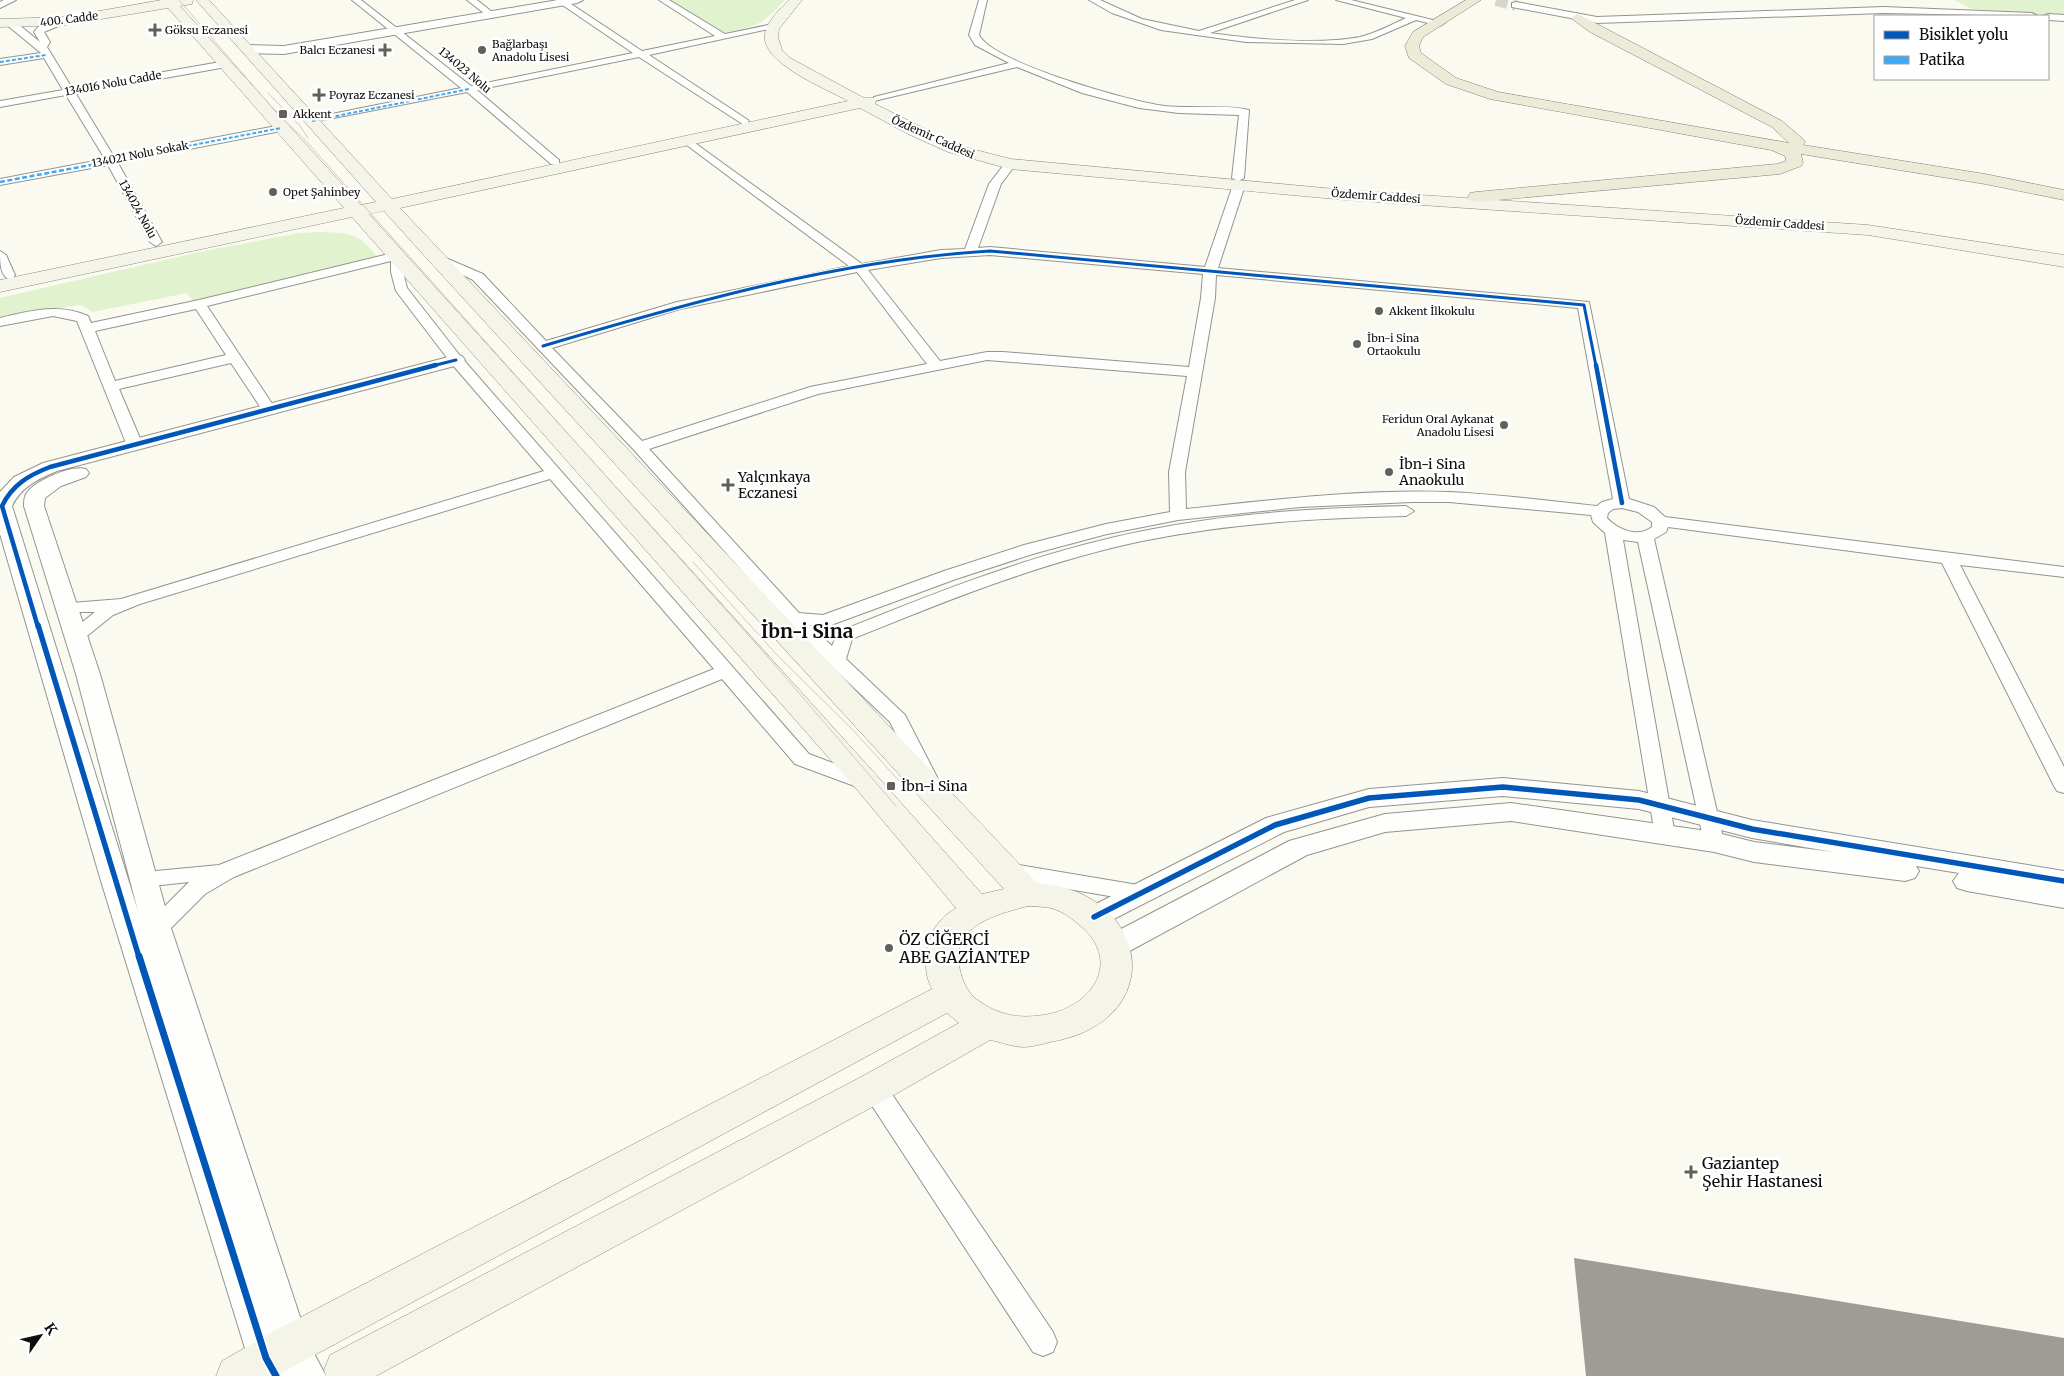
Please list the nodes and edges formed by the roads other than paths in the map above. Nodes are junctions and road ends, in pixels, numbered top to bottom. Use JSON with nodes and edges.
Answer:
{"nodes":[{"id":1,"x":12,"y":0,"type":"edge"},
{"id":2,"x":195,"y":0,"type":"edge"},
{"id":3,"x":356,"y":0,"type":"edge"},
{"id":4,"x":471,"y":0,"type":"edge"},
{"id":5,"x":577,"y":0,"type":"edge"},
{"id":6,"x":663,"y":0,"type":"edge"},
{"id":7,"x":796,"y":0,"type":"edge"},
{"id":8,"x":814,"y":0,"type":"edge"},
{"id":9,"x":983,"y":0,"type":"edge"},
{"id":10,"x":1093,"y":0,"type":"edge"},
{"id":11,"x":1304,"y":0,"type":"edge"},
{"id":12,"x":1340,"y":0,"type":"edge"},
{"id":13,"x":561,"y":1,"type":"edge"},
{"id":14,"x":1518,"y":2,"type":"edge"},
{"id":15,"x":171,"y":3,"type":"edge"},
{"id":16,"x":209,"y":3,"type":"edge"},
{"id":17,"x":1482,"y":3,"type":"edge"},
{"id":18,"x":0,"y":5,"type":"edge"},
{"id":19,"x":2007,"y":15,"type":"edge"},
{"id":20,"x":492,"y":16,"type":"junction"},
{"id":21,"x":1415,"y":17,"type":"junction"},
{"id":22,"x":2049,"y":17,"type":"edge"},
{"id":23,"x":1578,"y":18,"type":"junction"},
{"id":24,"x":2064,"y":18,"type":"edge"},
{"id":25,"x":65,"y":20,"type":"junction"},
{"id":26,"x":8,"y":23,"type":"edge"},
{"id":27,"x":1440,"y":23,"type":"junction"},
{"id":28,"x":44,"y":27,"type":"junction"},
{"id":29,"x":773,"y":27,"type":"junction"},
{"id":30,"x":397,"y":32,"type":"junction"},
{"id":31,"x":1198,"y":33,"type":"junction"},
{"id":32,"x":722,"y":36,"type":"junction"},
{"id":33,"x":247,"y":49,"type":"junction"},
{"id":34,"x":44,"y":51,"type":"junction"},
{"id":35,"x":640,"y":53,"type":"junction"},
{"id":36,"x":0,"y":62,"type":"edge"},
{"id":37,"x":226,"y":64,"type":"junction"},
{"id":38,"x":1018,"y":64,"type":"junction"},
{"id":39,"x":261,"y":65,"type":"junction"},
{"id":40,"x":816,"y":79,"type":"junction"},
{"id":41,"x":469,"y":89,"type":"junction"},
{"id":42,"x":67,"y":92,"type":"junction"},
{"id":43,"x":865,"y":99,"type":"junction"},
{"id":44,"x":0,"y":104,"type":"edge"},
{"id":45,"x":806,"y":112,"type":"junction"},
{"id":46,"x":890,"y":119,"type":"junction"},
{"id":47,"x":312,"y":121,"type":"junction"},
{"id":48,"x":744,"y":122,"type":"junction"},
{"id":49,"x":280,"y":128,"type":"junction"},
{"id":50,"x":688,"y":141,"type":"junction"},
{"id":51,"x":1797,"y":142,"type":"junction"},
{"id":52,"x":1772,"y":145,"type":"junction"},
{"id":53,"x":111,"y":160,"type":"junction"},
{"id":54,"x":555,"y":162,"type":"junction"},
{"id":55,"x":1010,"y":164,"type":"junction"},
{"id":56,"x":0,"y":182,"type":"edge"},
{"id":57,"x":1239,"y":182,"type":"junction"},
{"id":58,"x":2064,"y":188,"type":"edge"},
{"id":59,"x":452,"y":190,"type":"junction"},
{"id":60,"x":320,"y":194,"type":"junction"},
{"id":61,"x":391,"y":194,"type":"junction"},
{"id":62,"x":2064,"y":195,"type":"edge"},
{"id":63,"x":1476,"y":197,"type":"junction"},
{"id":64,"x":354,"y":208,"type":"junction"},
{"id":65,"x":277,"y":223,"type":"junction"},
{"id":66,"x":410,"y":230,"type":"junction"},
{"id":67,"x":376,"y":233,"type":"junction"},
{"id":68,"x":156,"y":242,"type":"junction"},
{"id":69,"x":970,"y":252,"type":"junction"},
{"id":70,"x":0,"y":254,"type":"edge"},
{"id":71,"x":2064,"y":254,"type":"edge"},
{"id":72,"x":397,"y":256,"type":"junction"},
{"id":73,"x":436,"y":259,"type":"junction"},
{"id":74,"x":2064,"y":261,"type":"edge"},
{"id":75,"x":860,"y":268,"type":"junction"},
{"id":76,"x":1210,"y":272,"type":"junction"},
{"id":77,"x":3,"y":279,"type":"edge"},
{"id":78,"x":199,"y":304,"type":"junction"},
{"id":79,"x":0,"y":322,"type":"edge"},
{"id":80,"x":88,"y":328,"type":"junction"},
{"id":81,"x":543,"y":346,"type":"junction"},
{"id":82,"x":233,"y":358,"type":"junction"},
{"id":83,"x":936,"y":366,"type":"junction"},
{"id":84,"x":449,"y":368,"type":"junction"},
{"id":85,"x":1195,"y":372,"type":"junction"},
{"id":86,"x":111,"y":386,"type":"junction"},
{"id":87,"x":268,"y":408,"type":"junction"},
{"id":88,"x":134,"y":443,"type":"junction"},
{"id":89,"x":639,"y":447,"type":"junction"},
{"id":90,"x":553,"y":473,"type":"junction"},
{"id":91,"x":3,"y":495,"type":"edge"},
{"id":92,"x":1622,"y":503,"type":"junction"},
{"id":93,"x":1178,"y":515,"type":"junction"},
{"id":94,"x":1660,"y":521,"type":"junction"},
{"id":95,"x":1605,"y":522,"type":"junction"},
{"id":96,"x":1645,"y":537,"type":"junction"},
{"id":97,"x":1948,"y":559,"type":"junction"},
{"id":98,"x":2064,"y":572,"type":"edge"},
{"id":99,"x":134,"y":600,"type":"junction"},
{"id":100,"x":65,"y":608,"type":"junction"},
{"id":101,"x":794,"y":618,"type":"junction"},
{"id":102,"x":825,"y":621,"type":"junction"},
{"id":103,"x":76,"y":636,"type":"junction"},
{"id":104,"x":844,"y":636,"type":"junction"},
{"id":105,"x":836,"y":660,"type":"junction"},
{"id":106,"x":726,"y":672,"type":"junction"},
{"id":107,"x":868,"y":784,"type":"junction"},
{"id":108,"x":2064,"y":786,"type":"edge"},
{"id":109,"x":938,"y":798,"type":"junction"},
{"id":110,"x":1662,"y":805,"type":"junction"},
{"id":111,"x":1711,"y":829,"type":"junction"},
{"id":112,"x":1665,"y":836,"type":"junction"},
{"id":113,"x":226,"y":871,"type":"junction"},
{"id":114,"x":142,"y":879,"type":"junction"},
{"id":115,"x":2064,"y":881,"type":"edge"},
{"id":116,"x":1018,"y":882,"type":"junction"},
{"id":117,"x":1138,"y":893,"type":"junction"},
{"id":118,"x":2064,"y":898,"type":"edge"},
{"id":119,"x":974,"y":908,"type":"junction"},
{"id":120,"x":1094,"y":917,"type":"junction"},
{"id":121,"x":157,"y":928,"type":"junction"},
{"id":122,"x":1114,"y":946,"type":"junction"},
{"id":123,"x":951,"y":995,"type":"junction"},
{"id":124,"x":988,"y":1024,"type":"junction"},
{"id":125,"x":874,"y":1088,"type":"junction"},
{"id":126,"x":1043,"y":1342,"type":"dead end"},
{"id":127,"x":268,"y":1364,"type":"edge"},
{"id":128,"x":336,"y":1373,"type":"edge"},
{"id":129,"x":308,"y":1376,"type":"edge"}],
"edges":[{"from":1,"to":18,"type":"street"},
{"from":2,"to":15,"type":"main road"},
{"from":3,"to":30,"type":"street","name":"134023 Nolu"},
{"from":4,"to":20,"type":"street"},
{"from":5,"to":13,"type":"street"},
{"from":6,"to":32,"type":"street"},
{"from":7,"to":29,"type":"main road"},
{"from":8,"to":43,"type":"main road","name":"Özdemir Caddesi"},
{"from":9,"to":38,"type":"street"},
{"from":10,"to":31,"type":"street"},
{"from":11,"to":31,"type":"street"},
{"from":12,"to":21,"type":"street"},
{"from":13,"to":20,"type":"street"},
{"from":13,"to":35,"type":"street"},
{"from":14,"to":23,"type":"street"},
{"from":15,"to":25,"type":"main road","name":"400. Cadde"},
{"from":15,"to":26,"type":"main road"},
{"from":15,"to":37,"type":"main road"},
{"from":16,"to":33,"type":"main road"},
{"from":17,"to":27,"type":"main road"},
{"from":17,"to":51,"type":"main road"},
{"from":19,"to":23,"type":"street"},
{"from":20,"to":30,"type":"street"},
{"from":21,"to":27,"type":"street"},
{"from":21,"to":31,"type":"street"},
{"from":22,"to":24,"type":"street"},
{"from":23,"to":51,"type":"main road"},
{"from":25,"to":26,"type":"main road","name":"400. Cadde"},
{"from":25,"to":28,"type":"street"},
{"from":26,"to":28,"type":"street"},
{"from":26,"to":34,"type":"street","name":"134024 Nolu"},
{"from":27,"to":52,"type":"main road"},
{"from":28,"to":34,"type":"street"},
{"from":29,"to":32,"type":"street"},
{"from":29,"to":40,"type":"main road","name":"Özdemir Caddesi"},
{"from":30,"to":33,"type":"street"},
{"from":30,"to":39,"type":"street"},
{"from":30,"to":41,"type":"street","name":"134023 Nolu"},
{"from":32,"to":35,"type":"street"},
{"from":33,"to":39,"type":"main road"},
{"from":34,"to":36,"type":"street"},
{"from":34,"to":42,"type":"street","name":"134024 Nolu"},
{"from":35,"to":41,"type":"street"},
{"from":35,"to":48,"type":"street"},
{"from":37,"to":42,"type":"street","name":"134016 Nolu Cadde"},
{"from":37,"to":49,"type":"main road"},
{"from":38,"to":43,"type":"street"},
{"from":38,"to":57,"type":"street"},
{"from":39,"to":47,"type":"main road"},
{"from":40,"to":43,"type":"main road","name":"Özdemir Caddesi"},
{"from":40,"to":45,"type":"main road"},
{"from":41,"to":47,"type":"street"},
{"from":41,"to":54,"type":"street","name":"134023 Nolu"},
{"from":42,"to":44,"type":"street","name":"134016 Nolu Cadde"},
{"from":42,"to":53,"type":"street","name":"134024 Nolu"},
{"from":43,"to":45,"type":"main road"},
{"from":43,"to":46,"type":"main road","name":"Özdemir Caddesi"},
{"from":43,"to":57,"type":"main road","name":"Özdemir Caddesi"},
{"from":45,"to":46,"type":"main road"},
{"from":45,"to":48,"type":"main road"},
{"from":45,"to":50,"type":"main road"},
{"from":46,"to":55,"type":"main road","name":"Özdemir Caddesi"},
{"from":47,"to":61,"type":"main road"},
{"from":48,"to":54,"type":"main road"},
{"from":49,"to":53,"type":"street","name":"134021 Nolu Sokak"},
{"from":49,"to":60,"type":"main road"},
{"from":50,"to":59,"type":"main road"},
{"from":50,"to":75,"type":"street"},
{"from":51,"to":58,"type":"main road"},
{"from":52,"to":62,"type":"main road"},
{"from":52,"to":63,"type":"main road"},
{"from":53,"to":56,"type":"street","name":"134021 Nolu Sokak"},
{"from":53,"to":68,"type":"street","name":"134024 Nolu"},
{"from":54,"to":59,"type":"main road"},
{"from":55,"to":57,"type":"main road","name":"Özdemir Caddesi"},
{"from":55,"to":69,"type":"street"},
{"from":57,"to":63,"type":"main road","name":"Özdemir Caddesi"},
{"from":57,"to":74,"type":"main road","name":"Özdemir Caddesi"},
{"from":57,"to":76,"type":"street"},
{"from":59,"to":61,"type":"main road"},
{"from":59,"to":61,"type":"main road"},
{"from":59,"to":66,"type":"main road"},
{"from":60,"to":64,"type":"main road"},
{"from":60,"to":65,"type":"main road"},
{"from":61,"to":64,"type":"main road"},
{"from":61,"to":66,"type":"main road"},
{"from":63,"to":71,"type":"main road","name":"Özdemir Caddesi"},
{"from":64,"to":65,"type":"main road"},
{"from":64,"to":67,"type":"main road"},
{"from":65,"to":67,"type":"main road"},
{"from":65,"to":68,"type":"main road"},
{"from":65,"to":77,"type":"main road"},
{"from":66,"to":73,"type":"main road"},
{"from":67,"to":72,"type":"main road"},
{"from":68,"to":77,"type":"main road"},
{"from":69,"to":75,"type":"street"},
{"from":69,"to":76,"type":"street"},
{"from":70,"to":77,"type":"street"},
{"from":72,"to":78,"type":"street"},
{"from":72,"to":84,"type":"street"},
{"from":72,"to":107,"type":"main road"},
{"from":73,"to":81,"type":"street"},
{"from":73,"to":109,"type":"main road"},
{"from":75,"to":81,"type":"street"},
{"from":75,"to":83,"type":"street"},
{"from":76,"to":85,"type":"street"},
{"from":76,"to":92,"type":"street"},
{"from":78,"to":80,"type":"street"},
{"from":78,"to":82,"type":"street"},
{"from":79,"to":80,"type":"street"},
{"from":80,"to":86,"type":"street"},
{"from":81,"to":89,"type":"street"},
{"from":82,"to":86,"type":"street"},
{"from":82,"to":87,"type":"street"},
{"from":83,"to":85,"type":"street"},
{"from":83,"to":89,"type":"street"},
{"from":84,"to":87,"type":"street"},
{"from":84,"to":90,"type":"street"},
{"from":84,"to":100,"type":"street"},
{"from":85,"to":93,"type":"street"},
{"from":86,"to":88,"type":"street"},
{"from":87,"to":88,"type":"street"},
{"from":88,"to":91,"type":"street"},
{"from":89,"to":101,"type":"street"},
{"from":90,"to":99,"type":"street"},
{"from":90,"to":106,"type":"street"},
{"from":91,"to":127,"type":"street"},
{"from":92,"to":94,"type":"street"},
{"from":92,"to":95,"type":"street"},
{"from":93,"to":95,"type":"street"},
{"from":93,"to":102,"type":"street"},
{"from":94,"to":96,"type":"street"},
{"from":94,"to":97,"type":"street"},
{"from":95,"to":96,"type":"street"},
{"from":95,"to":104,"type":"street"},
{"from":95,"to":110,"type":"street"},
{"from":96,"to":111,"type":"street"},
{"from":97,"to":98,"type":"street"},
{"from":97,"to":108,"type":"street"},
{"from":99,"to":100,"type":"street"},
{"from":99,"to":103,"type":"street"},
{"from":100,"to":103,"type":"street"},
{"from":101,"to":102,"type":"street"},
{"from":101,"to":105,"type":"street"},
{"from":102,"to":104,"type":"street"},
{"from":103,"to":114,"type":"street"},
{"from":104,"to":105,"type":"street"},
{"from":105,"to":109,"type":"street"},
{"from":106,"to":107,"type":"street"},
{"from":106,"to":113,"type":"street"},
{"from":107,"to":119,"type":"main road"},
{"from":109,"to":116,"type":"main road"},
{"from":110,"to":111,"type":"street"},
{"from":110,"to":112,"type":"street"},
{"from":110,"to":117,"type":"street"},
{"from":111,"to":112,"type":"street"},
{"from":111,"to":115,"type":"street"},
{"from":111,"to":118,"type":"street"},
{"from":112,"to":122,"type":"street"},
{"from":113,"to":114,"type":"street"},
{"from":113,"to":121,"type":"street"},
{"from":114,"to":121,"type":"street"},
{"from":116,"to":117,"type":"street"},
{"from":116,"to":119,"type":"main road"},
{"from":116,"to":120,"type":"main road"},
{"from":117,"to":120,"type":"street"},
{"from":119,"to":123,"type":"main road"},
{"from":120,"to":122,"type":"main road"},
{"from":121,"to":127,"type":"street"},
{"from":122,"to":124,"type":"main road"},
{"from":123,"to":124,"type":"main road"},
{"from":123,"to":127,"type":"main road"},
{"from":124,"to":125,"type":"main road"},
{"from":125,"to":126,"type":"street"},
{"from":125,"to":128,"type":"main road"},
{"from":127,"to":129,"type":"street"}]}
